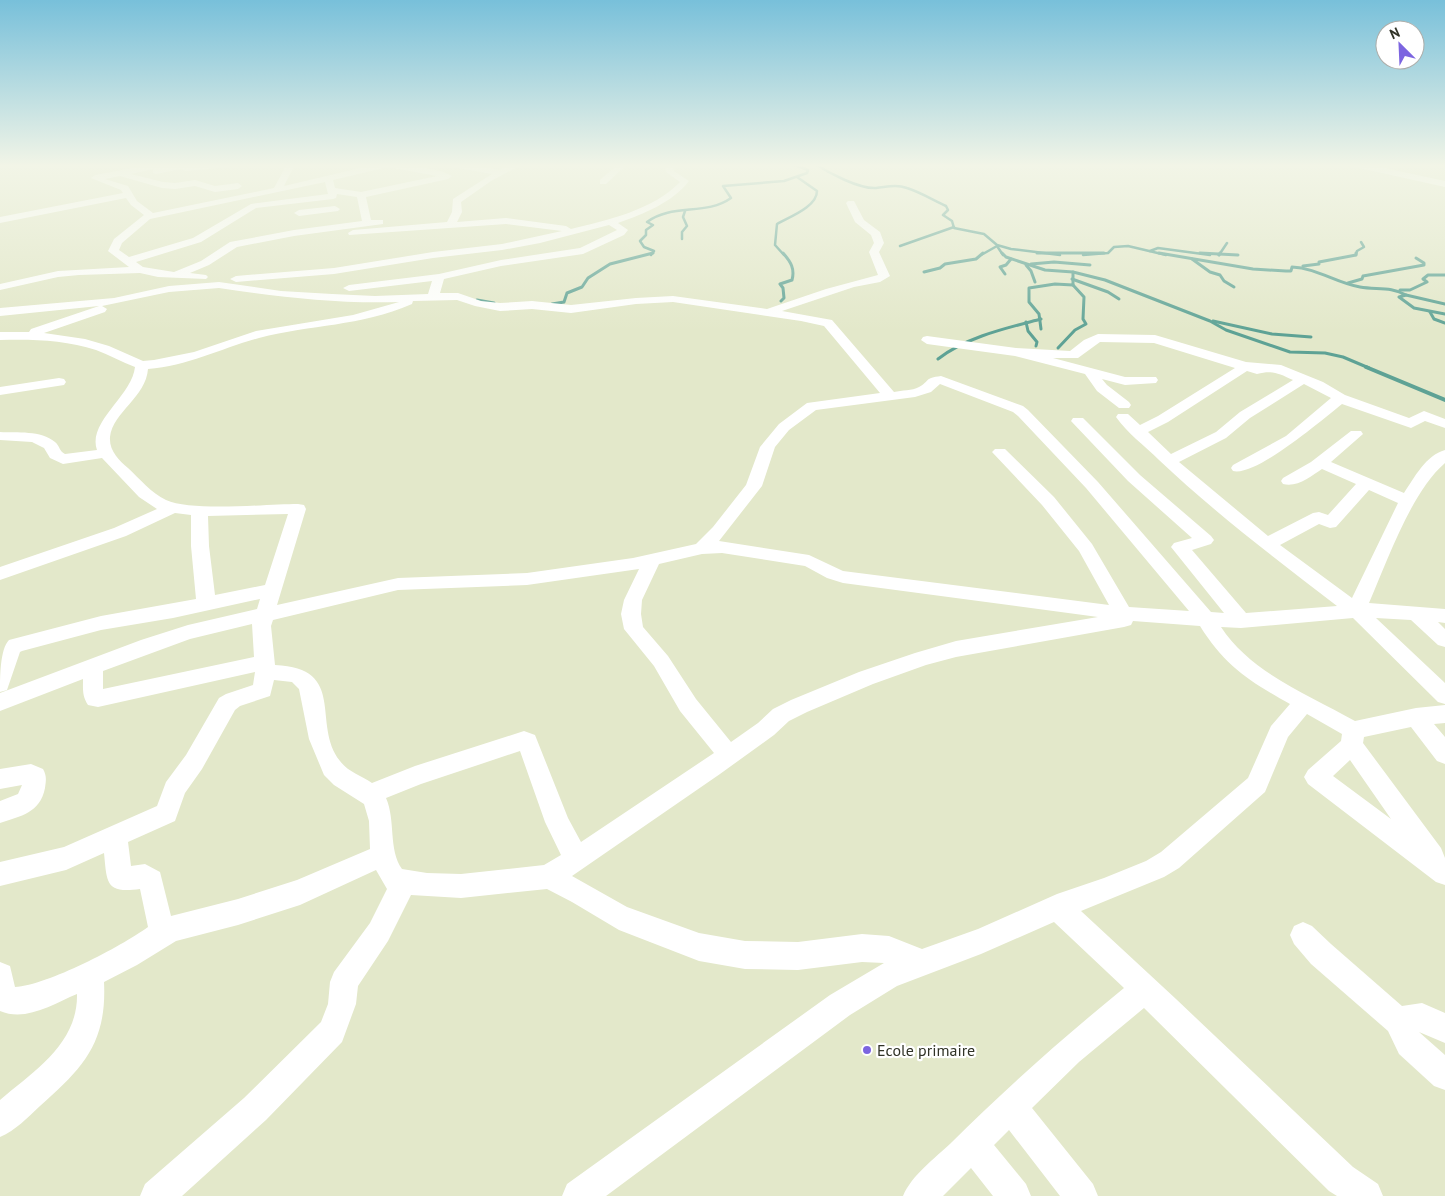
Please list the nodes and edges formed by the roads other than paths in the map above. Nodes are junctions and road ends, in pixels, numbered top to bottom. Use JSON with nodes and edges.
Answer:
{"nodes":[{"id":1,"x":144,"y":220,"type":"edge"},
{"id":2,"x":178,"y":220,"type":"edge"},
{"id":3,"x":231,"y":220,"type":"edge"},
{"id":4,"x":300,"y":220,"type":"edge"},
{"id":5,"x":334,"y":220,"type":"edge"},
{"id":6,"x":367,"y":220,"type":"edge"},
{"id":7,"x":615,"y":220,"type":"edge"},
{"id":8,"x":859,"y":220,"type":"edge"},
{"id":9,"x":184,"y":221,"type":"dead end"},
{"id":10,"x":452,"y":221,"type":"joint"},
{"id":11,"x":610,"y":222,"type":"junction"},
{"id":12,"x":367,"y":223,"type":"junction"},
{"id":13,"x":399,"y":225,"type":"junction"},
{"id":14,"x":333,"y":230,"type":"junction"},
{"id":15,"x":578,"y":230,"type":"junction"},
{"id":16,"x":302,"y":232,"type":"junction"},
{"id":17,"x":470,"y":250,"type":"junction"},
{"id":18,"x":124,"y":259,"type":"junction"},
{"id":19,"x":474,"y":269,"type":"junction"},
{"id":20,"x":140,"y":270,"type":"junction"},
{"id":21,"x":68,"y":273,"type":"junction"},
{"id":22,"x":176,"y":275,"type":"junction"},
{"id":23,"x":439,"y":277,"type":"junction"},
{"id":24,"x":231,"y":279,"type":"junction"},
{"id":25,"x":219,"y":285,"type":"junction"},
{"id":26,"x":0,"y":287,"type":"edge"},
{"id":27,"x":433,"y":296,"type":"junction"},
{"id":28,"x":332,"y":297,"type":"junction"},
{"id":29,"x":412,"y":298,"type":"junction"},
{"id":30,"x":114,"y":301,"type":"junction"},
{"id":31,"x":0,"y":312,"type":"edge"},
{"id":32,"x":767,"y":312,"type":"junction"},
{"id":33,"x":26,"y":335,"type":"junction"},
{"id":34,"x":0,"y":336,"type":"edge"},
{"id":35,"x":927,"y":340,"type":"dead end"},
{"id":36,"x":1016,"y":352,"type":"junction"},
{"id":37,"x":142,"y":366,"type":"junction"},
{"id":38,"x":1250,"y":368,"type":"junction"},
{"id":39,"x":1090,"y":372,"type":"junction"},
{"id":40,"x":1303,"y":379,"type":"junction"},
{"id":41,"x":1151,"y":380,"type":"dead end"},
{"id":42,"x":59,"y":382,"type":"dead end"},
{"id":43,"x":0,"y":391,"type":"edge"},
{"id":44,"x":892,"y":396,"type":"junction"},
{"id":45,"x":1340,"y":398,"type":"junction"},
{"id":46,"x":1078,"y":421,"type":"dead end"},
{"id":47,"x":1445,"y":424,"type":"edge"},
{"id":48,"x":1137,"y":432,"type":"junction"},
{"id":49,"x":1356,"y":434,"type":"dead end"},
{"id":50,"x":0,"y":436,"type":"edge"},
{"id":51,"x":1000,"y":452,"type":"dead end"},
{"id":52,"x":106,"y":453,"type":"junction"},
{"id":53,"x":1445,"y":455,"type":"edge"},
{"id":54,"x":1170,"y":460,"type":"junction"},
{"id":55,"x":1321,"y":463,"type":"junction"},
{"id":56,"x":1239,"y":468,"type":"dead end"},
{"id":57,"x":1289,"y":481,"type":"dead end"},
{"id":58,"x":1366,"y":483,"type":"junction"},
{"id":59,"x":1407,"y":501,"type":"junction"},
{"id":60,"x":173,"y":508,"type":"junction"},
{"id":61,"x":200,"y":511,"type":"junction"},
{"id":62,"x":1267,"y":544,"type":"junction"},
{"id":63,"x":702,"y":548,"type":"junction"},
{"id":64,"x":652,"y":560,"type":"junction"},
{"id":65,"x":0,"y":574,"type":"edge"},
{"id":66,"x":273,"y":590,"type":"junction"},
{"id":67,"x":206,"y":604,"type":"junction"},
{"id":68,"x":1356,"y":610,"type":"junction"},
{"id":69,"x":1123,"y":613,"type":"junction"},
{"id":70,"x":1415,"y":613,"type":"junction"},
{"id":71,"x":263,"y":615,"type":"junction"},
{"id":72,"x":1154,"y":615,"type":"junction"},
{"id":73,"x":1445,"y":616,"type":"edge"},
{"id":74,"x":1206,"y":620,"type":"junction"},
{"id":75,"x":1242,"y":621,"type":"junction"},
{"id":76,"x":1445,"y":640,"type":"edge"},
{"id":77,"x":93,"y":667,"type":"junction"},
{"id":78,"x":264,"y":667,"type":"junction"},
{"id":79,"x":0,"y":684,"type":"edge"},
{"id":80,"x":1445,"y":696,"type":"edge"},
{"id":81,"x":1302,"y":701,"type":"junction"},
{"id":82,"x":0,"y":702,"type":"edge"},
{"id":83,"x":1445,"y":714,"type":"edge"},
{"id":84,"x":1416,"y":717,"type":"junction"},
{"id":85,"x":1353,"y":738,"type":"junction"},
{"id":86,"x":1445,"y":754,"type":"edge"},
{"id":87,"x":728,"y":756,"type":"junction"},
{"id":88,"x":0,"y":779,"type":"edge"},
{"id":89,"x":371,"y":794,"type":"junction"},
{"id":90,"x":0,"y":812,"type":"edge"},
{"id":91,"x":115,"y":835,"type":"junction"},
{"id":92,"x":383,"y":855,"type":"junction"},
{"id":93,"x":576,"y":858,"type":"junction"},
{"id":94,"x":1444,"y":872,"type":"edge"},
{"id":95,"x":0,"y":874,"type":"edge"},
{"id":96,"x":548,"y":877,"type":"junction"},
{"id":97,"x":404,"y":882,"type":"junction"},
{"id":98,"x":1056,"y":907,"type":"junction"},
{"id":99,"x":163,"y":933,"type":"junction"},
{"id":100,"x":1303,"y":935,"type":"dead end"},
{"id":101,"x":922,"y":963,"type":"junction"},
{"id":102,"x":0,"y":976,"type":"edge"},
{"id":103,"x":90,"y":976,"type":"junction"},
{"id":104,"x":1145,"y":989,"type":"junction"},
{"id":105,"x":1398,"y":1021,"type":"junction"},
{"id":106,"x":1445,"y":1028,"type":"edge"},
{"id":107,"x":1445,"y":1075,"type":"edge"},
{"id":108,"x":1011,"y":1107,"type":"junction"},
{"id":109,"x":0,"y":1121,"type":"edge"},
{"id":110,"x":972,"y":1144,"type":"junction"},
{"id":111,"x":157,"y":1196,"type":"edge"},
{"id":112,"x":579,"y":1196,"type":"edge"},
{"id":113,"x":920,"y":1196,"type":"edge"},
{"id":114,"x":1014,"y":1196,"type":"edge"},
{"id":115,"x":1080,"y":1196,"type":"edge"},
{"id":116,"x":1366,"y":1196,"type":"edge"}],
"edges":[{"from":1,"to":18,"type":"street"},
{"from":2,"to":9,"type":"street"},
{"from":3,"to":18,"type":"street"},
{"from":4,"to":16,"type":"street"},
{"from":5,"to":14,"type":"street"},
{"from":6,"to":12,"type":"street"},
{"from":7,"to":11,"type":"street"},
{"from":8,"to":32,"type":"street"},
{"from":10,"to":13,"type":"street"},
{"from":10,"to":15,"type":"street"},
{"from":11,"to":15,"type":"street"},
{"from":11,"to":19,"type":"street"},
{"from":12,"to":13,"type":"street"},
{"from":12,"to":14,"type":"street"},
{"from":13,"to":14,"type":"street"},
{"from":14,"to":16,"type":"street"},
{"from":15,"to":17,"type":"street"},
{"from":16,"to":22,"type":"street"},
{"from":17,"to":19,"type":"street"},
{"from":17,"to":24,"type":"street"},
{"from":18,"to":20,"type":"street"},
{"from":18,"to":21,"type":"street"},
{"from":19,"to":23,"type":"street"},
{"from":20,"to":21,"type":"street"},
{"from":20,"to":22,"type":"street"},
{"from":21,"to":26,"type":"street"},
{"from":22,"to":24,"type":"street"},
{"from":23,"to":27,"type":"street"},
{"from":23,"to":28,"type":"street"},
{"from":24,"to":25,"type":"street"},
{"from":25,"to":28,"type":"street"},
{"from":25,"to":30,"type":"street"},
{"from":27,"to":29,"type":"street"},
{"from":27,"to":32,"type":"street"},
{"from":28,"to":29,"type":"street"},
{"from":29,"to":37,"type":"street"},
{"from":30,"to":31,"type":"street"},
{"from":30,"to":33,"type":"street"},
{"from":32,"to":44,"type":"street"},
{"from":33,"to":34,"type":"street"},
{"from":33,"to":37,"type":"street"},
{"from":35,"to":36,"type":"street"},
{"from":36,"to":38,"type":"street"},
{"from":36,"to":39,"type":"street"},
{"from":37,"to":52,"type":"street"},
{"from":38,"to":40,"type":"street"},
{"from":38,"to":48,"type":"street"},
{"from":39,"to":41,"type":"street"},
{"from":39,"to":48,"type":"street"},
{"from":40,"to":45,"type":"street"},
{"from":40,"to":54,"type":"street"},
{"from":42,"to":43,"type":"street"},
{"from":44,"to":63,"type":"street"},
{"from":44,"to":74,"type":"street"},
{"from":45,"to":47,"type":"street"},
{"from":45,"to":56,"type":"street"},
{"from":46,"to":75,"type":"street"},
{"from":48,"to":54,"type":"street"},
{"from":49,"to":55,"type":"street"},
{"from":50,"to":52,"type":"street"},
{"from":51,"to":69,"type":"street"},
{"from":52,"to":60,"type":"street"},
{"from":53,"to":59,"type":"street"},
{"from":54,"to":62,"type":"street"},
{"from":55,"to":57,"type":"street"},
{"from":55,"to":58,"type":"street"},
{"from":58,"to":59,"type":"street"},
{"from":58,"to":62,"type":"street"},
{"from":59,"to":68,"type":"street"},
{"from":60,"to":61,"type":"street"},
{"from":60,"to":65,"type":"street"},
{"from":61,"to":66,"type":"street"},
{"from":61,"to":67,"type":"street"},
{"from":62,"to":68,"type":"street"},
{"from":63,"to":64,"type":"street"},
{"from":63,"to":69,"type":"street"},
{"from":64,"to":71,"type":"street"},
{"from":64,"to":87,"type":"street"},
{"from":66,"to":67,"type":"street"},
{"from":66,"to":71,"type":"street"},
{"from":67,"to":79,"type":"street"},
{"from":68,"to":70,"type":"street"},
{"from":68,"to":75,"type":"street"},
{"from":68,"to":80,"type":"street"},
{"from":69,"to":72,"type":"street"},
{"from":70,"to":73,"type":"street"},
{"from":70,"to":76,"type":"street"},
{"from":71,"to":77,"type":"street"},
{"from":71,"to":78,"type":"street"},
{"from":72,"to":74,"type":"street"},
{"from":72,"to":87,"type":"street"},
{"from":74,"to":75,"type":"street"},
{"from":74,"to":81,"type":"street"},
{"from":77,"to":78,"type":"street"},
{"from":77,"to":82,"type":"street"},
{"from":78,"to":89,"type":"street"},
{"from":78,"to":91,"type":"street"},
{"from":81,"to":85,"type":"street"},
{"from":81,"to":98,"type":"street"},
{"from":83,"to":84,"type":"street"},
{"from":84,"to":85,"type":"street"},
{"from":84,"to":86,"type":"street"},
{"from":85,"to":94,"type":"street"},
{"from":85,"to":94,"type":"street"},
{"from":87,"to":93,"type":"street"},
{"from":88,"to":90,"type":"street"},
{"from":89,"to":92,"type":"street"},
{"from":89,"to":93,"type":"street"},
{"from":91,"to":95,"type":"street"},
{"from":91,"to":99,"type":"street"},
{"from":92,"to":97,"type":"street"},
{"from":92,"to":99,"type":"street"},
{"from":93,"to":96,"type":"street"},
{"from":96,"to":97,"type":"street"},
{"from":96,"to":101,"type":"street"},
{"from":97,"to":111,"type":"street"},
{"from":98,"to":101,"type":"street"},
{"from":98,"to":104,"type":"street"},
{"from":99,"to":103,"type":"street"},
{"from":100,"to":105,"type":"street"},
{"from":101,"to":112,"type":"street"},
{"from":102,"to":103,"type":"street"},
{"from":103,"to":109,"type":"street"},
{"from":104,"to":108,"type":"street"},
{"from":104,"to":116,"type":"street"},
{"from":105,"to":106,"type":"street"},
{"from":105,"to":107,"type":"street"},
{"from":108,"to":110,"type":"street"},
{"from":108,"to":115,"type":"street"},
{"from":110,"to":113,"type":"street"},
{"from":110,"to":114,"type":"street"}]}
